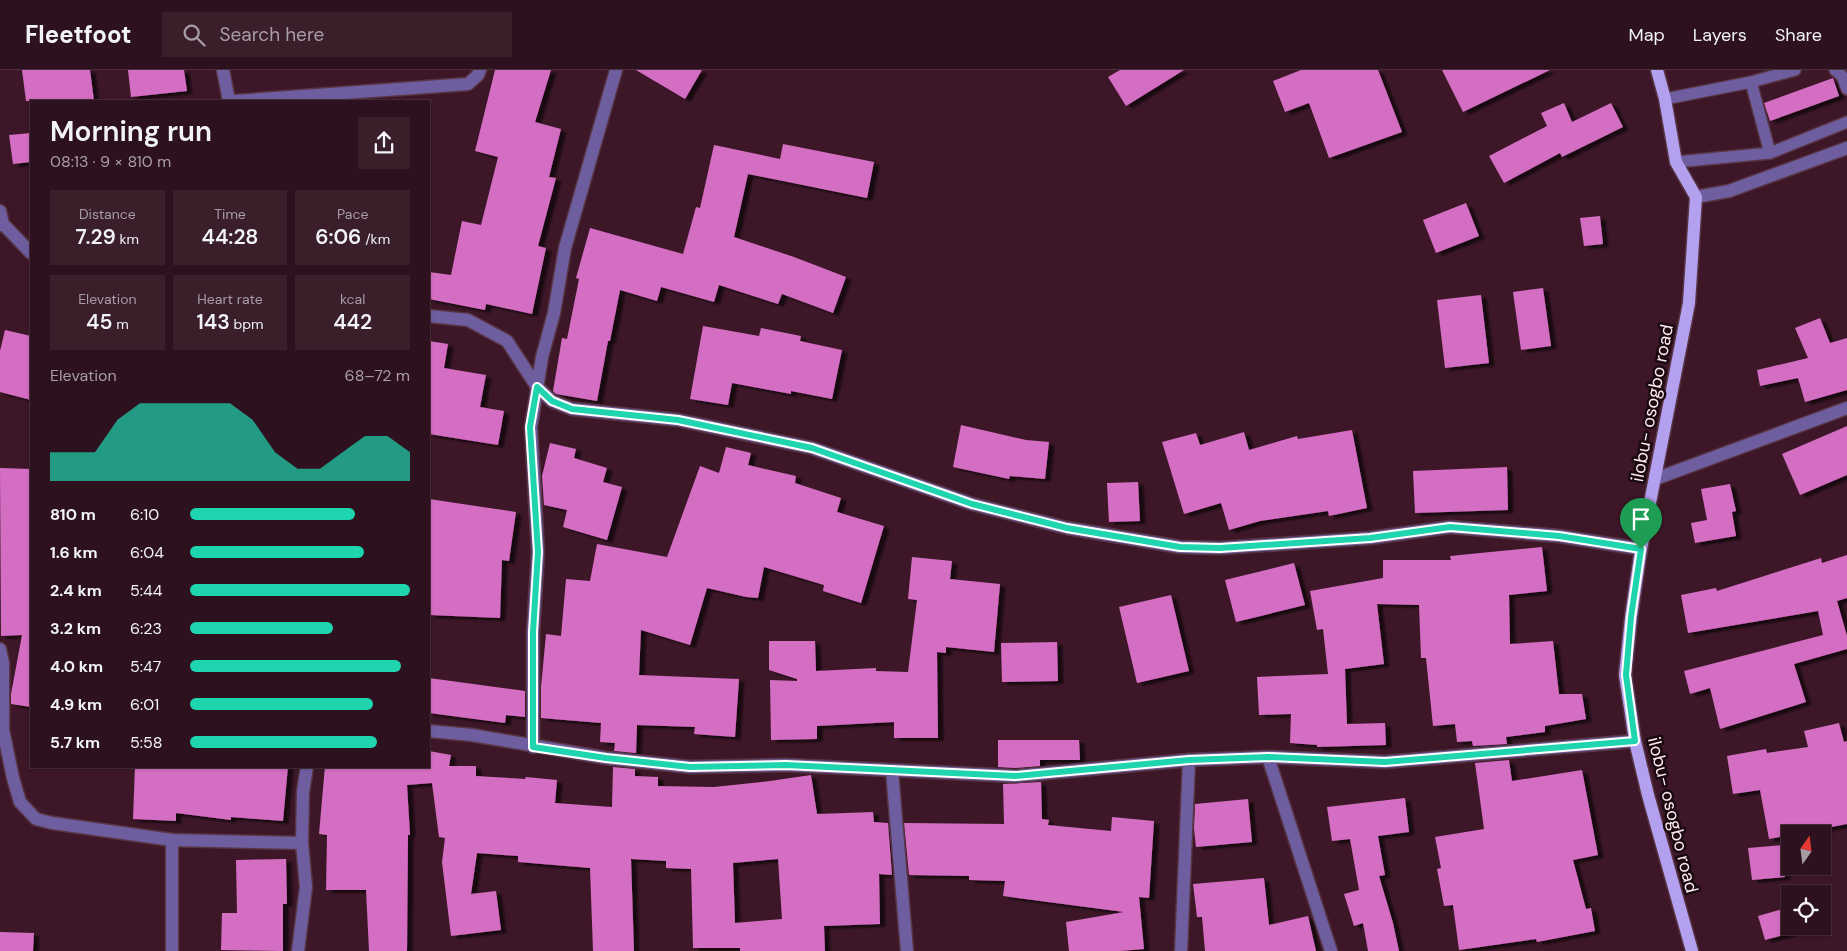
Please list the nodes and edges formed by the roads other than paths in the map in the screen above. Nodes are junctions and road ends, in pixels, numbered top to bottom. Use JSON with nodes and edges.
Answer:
{"nodes":[{"id":1,"x":223,"y":70,"type":"edge"},
{"id":2,"x":480,"y":70,"type":"edge"},
{"id":3,"x":616,"y":70,"type":"edge"},
{"id":4,"x":1658,"y":70,"type":"edge"},
{"id":5,"x":1795,"y":70,"type":"edge"},
{"id":6,"x":1835,"y":70,"type":"edge"},
{"id":7,"x":1751,"y":82,"type":"junction"},
{"id":8,"x":1847,"y":89,"type":"edge"},
{"id":9,"x":1665,"y":98,"type":"junction"},
{"id":10,"x":230,"y":100,"type":"edge"},
{"id":11,"x":249,"y":100,"type":"edge"},
{"id":12,"x":1847,"y":122,"type":"edge"},
{"id":13,"x":1847,"y":148,"type":"edge"},
{"id":14,"x":1770,"y":153,"type":"junction"},
{"id":15,"x":1676,"y":162,"type":"junction"},
{"id":16,"x":1696,"y":197,"type":"junction"},
{"id":17,"x":0,"y":211,"type":"edge"},
{"id":18,"x":2,"y":225,"type":"edge"},
{"id":19,"x":30,"y":252,"type":"edge"},
{"id":20,"x":430,"y":316,"type":"edge"},
{"id":21,"x":537,"y":387,"type":"junction"},
{"id":22,"x":1847,"y":408,"type":"edge"},
{"id":23,"x":1656,"y":480,"type":"junction"},
{"id":24,"x":1641,"y":549,"type":"junction"},
{"id":25,"x":0,"y":649,"type":"edge"},
{"id":26,"x":430,"y":731,"type":"edge"},
{"id":27,"x":1635,"y":741,"type":"junction"},
{"id":28,"x":533,"y":747,"type":"junction"},
{"id":29,"x":1268,"y":757,"type":"junction"},
{"id":30,"x":1189,"y":760,"type":"junction"},
{"id":31,"x":308,"y":768,"type":"edge"},
{"id":32,"x":892,"y":771,"type":"junction"},
{"id":33,"x":172,"y":840,"type":"junction"},
{"id":34,"x":302,"y":843,"type":"junction"},
{"id":35,"x":172,"y":951,"type":"edge"},
{"id":36,"x":298,"y":951,"type":"edge"},
{"id":37,"x":907,"y":951,"type":"edge"},
{"id":38,"x":1181,"y":951,"type":"edge"},
{"id":39,"x":1331,"y":951,"type":"edge"},
{"id":40,"x":1692,"y":951,"type":"edge"}],
"edges":[{"from":1,"to":10,"type":"street"},
{"from":2,"to":11,"type":"street"},
{"from":3,"to":21,"type":"street"},
{"from":4,"to":9,"type":"main road"},
{"from":5,"to":7,"type":"lane"},
{"from":6,"to":8,"type":"lane"},
{"from":7,"to":9,"type":"lane"},
{"from":7,"to":14,"type":"lane"},
{"from":9,"to":15,"type":"main road"},
{"from":12,"to":14,"type":"lane"},
{"from":13,"to":16,"type":"street"},
{"from":14,"to":15,"type":"lane"},
{"from":15,"to":16,"type":"main road"},
{"from":16,"to":23,"type":"main road","name":"ilobu- osogbo road"},
{"from":17,"to":18,"type":"street"},
{"from":18,"to":19,"type":"street"},
{"from":20,"to":21,"type":"street"},
{"from":21,"to":24,"type":"street"},
{"from":21,"to":28,"type":"street"},
{"from":22,"to":23,"type":"street"},
{"from":23,"to":24,"type":"main road","name":"ilobu- osogbo road"},
{"from":24,"to":27,"type":"main road","name":"ilobu- osogbo road"},
{"from":25,"to":33,"type":"street"},
{"from":26,"to":28,"type":"street"},
{"from":27,"to":29,"type":"street"},
{"from":27,"to":40,"type":"main road","name":"ilobu- osogbo road"},
{"from":28,"to":32,"type":"street"},
{"from":29,"to":30,"type":"street"},
{"from":29,"to":39,"type":"street"},
{"from":30,"to":32,"type":"street"},
{"from":30,"to":38,"type":"street"},
{"from":31,"to":34,"type":"street"},
{"from":32,"to":37,"type":"street"},
{"from":33,"to":34,"type":"street"},
{"from":33,"to":35,"type":"street"},
{"from":34,"to":36,"type":"street"}]}
